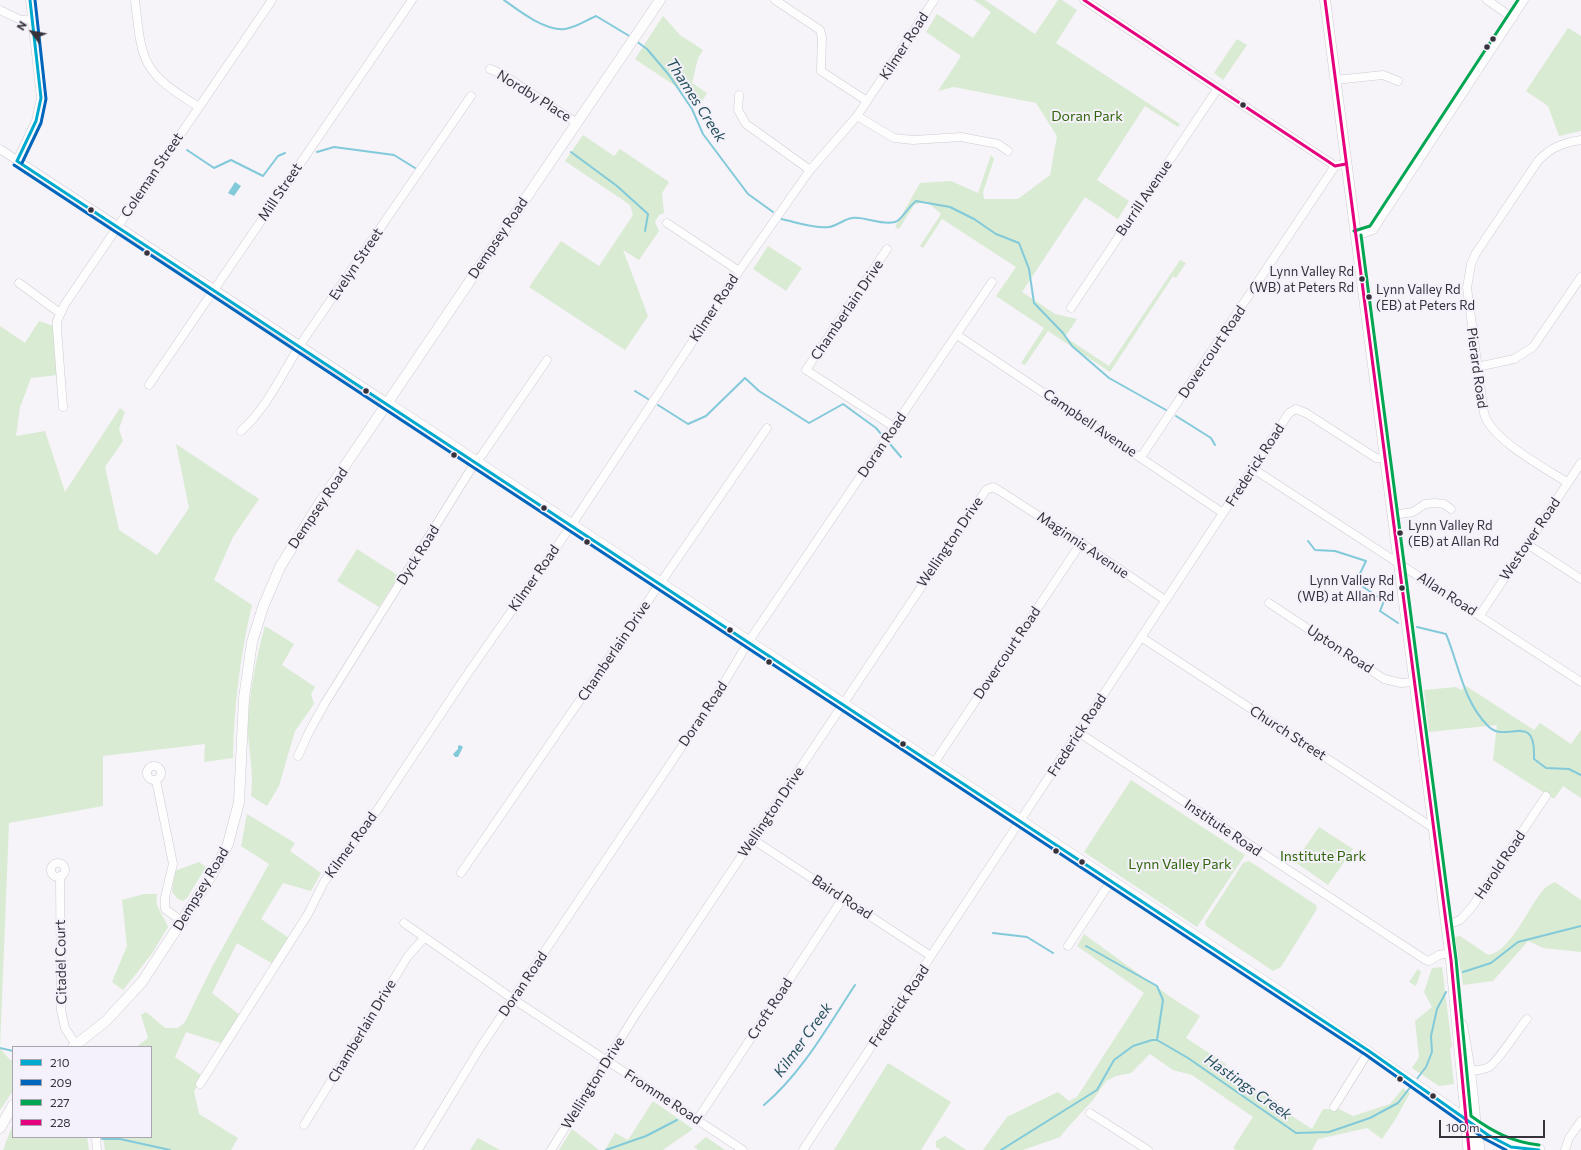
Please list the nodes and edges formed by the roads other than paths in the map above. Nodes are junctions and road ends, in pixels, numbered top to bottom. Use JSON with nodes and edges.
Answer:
{"nodes":[{"id":1,"x":30,"y":0,"type":"edge"},
{"id":2,"x":135,"y":0,"type":"edge"},
{"id":3,"x":272,"y":0,"type":"edge"},
{"id":4,"x":412,"y":0,"type":"edge"},
{"id":5,"x":660,"y":0,"type":"edge"},
{"id":6,"x":775,"y":0,"type":"edge"},
{"id":7,"x":934,"y":0,"type":"edge"},
{"id":8,"x":1084,"y":0,"type":"edge"},
{"id":9,"x":1325,"y":0,"type":"edge"},
{"id":10,"x":1487,"y":0,"type":"edge"},
{"id":11,"x":1524,"y":0,"type":"edge"},
{"id":12,"x":0,"y":10,"type":"edge"},
{"id":13,"x":1513,"y":18,"type":"junction"},
{"id":14,"x":32,"y":19,"type":"junction"},
{"id":15,"x":490,"y":69,"type":"dead end"},
{"id":16,"x":1335,"y":80,"type":"junction"},
{"id":17,"x":1398,"y":81,"type":"dead end"},
{"id":18,"x":1218,"y":88,"type":"junction"},
{"id":19,"x":739,"y":95,"type":"dead end"},
{"id":20,"x":470,"y":96,"type":"dead end"},
{"id":21,"x":867,"y":101,"type":"junction"},
{"id":22,"x":199,"y":107,"type":"junction"},
{"id":23,"x":857,"y":116,"type":"junction"},
{"id":24,"x":577,"y":123,"type":"junction"},
{"id":25,"x":1581,"y":140,"type":"edge"},
{"id":26,"x":0,"y":149,"type":"edge"},
{"id":27,"x":1008,"y":151,"type":"dead end"},
{"id":28,"x":17,"y":160,"type":"junction"},
{"id":29,"x":1346,"y":164,"type":"junction"},
{"id":30,"x":1335,"y":166,"type":"junction"},
{"id":31,"x":810,"y":170,"type":"junction"},
{"id":32,"x":667,"y":223,"type":"dead end"},
{"id":33,"x":117,"y":227,"type":"junction"},
{"id":34,"x":1356,"y":236,"type":"junction"},
{"id":35,"x":887,"y":249,"type":"dead end"},
{"id":36,"x":739,"y":271,"type":"junction"},
{"id":37,"x":1581,"y":276,"type":"edge"},
{"id":38,"x":992,"y":282,"type":"dead end"},
{"id":39,"x":19,"y":284,"type":"dead end"},
{"id":40,"x":213,"y":290,"type":"junction"},
{"id":41,"x":1071,"y":308,"type":"dead end"},
{"id":42,"x":60,"y":313,"type":"junction"},
{"id":43,"x":957,"y":335,"type":"junction"},
{"id":44,"x":300,"y":346,"type":"junction"},
{"id":45,"x":547,"y":360,"type":"dead end"},
{"id":46,"x":1477,"y":367,"type":"junction"},
{"id":47,"x":149,"y":385,"type":"dead end"},
{"id":48,"x":388,"y":403,"type":"junction"},
{"id":49,"x":63,"y":407,"type":"dead end"},
{"id":50,"x":894,"y":427,"type":"junction"},
{"id":51,"x":767,"y":428,"type":"dead end"},
{"id":52,"x":241,"y":431,"type":"dead end"},
{"id":53,"x":1141,"y":457,"type":"junction"},
{"id":54,"x":1385,"y":458,"type":"junction"},
{"id":55,"x":476,"y":462,"type":"junction"},
{"id":56,"x":1581,"y":464,"type":"edge"},
{"id":57,"x":1252,"y":468,"type":"junction"},
{"id":58,"x":1568,"y":483,"type":"junction"},
{"id":59,"x":1000,"y":491,"type":"joint"},
{"id":60,"x":1451,"y":509,"type":"dead end"},
{"id":61,"x":1223,"y":513,"type":"junction"},
{"id":62,"x":1393,"y":515,"type":"junction"},
{"id":63,"x":571,"y":526,"type":"junction"},
{"id":64,"x":1081,"y":543,"type":"junction"},
{"id":65,"x":1527,"y":544,"type":"junction"},
{"id":66,"x":1399,"y":563,"type":"junction"},
{"id":67,"x":1581,"y":579,"type":"edge"},
{"id":68,"x":661,"y":583,"type":"junction"},
{"id":69,"x":1166,"y":600,"type":"junction"},
{"id":70,"x":1269,"y":603,"type":"dead end"},
{"id":71,"x":1480,"y":615,"type":"junction"},
{"id":72,"x":1141,"y":637,"type":"junction"},
{"id":73,"x":749,"y":641,"type":"junction"},
{"id":74,"x":1415,"y":682,"type":"junction"},
{"id":75,"x":1581,"y":682,"type":"edge"},
{"id":76,"x":843,"y":703,"type":"junction"},
{"id":77,"x":1078,"y":732,"type":"junction"},
{"id":78,"x":298,"y":756,"type":"dead end"},
{"id":79,"x":934,"y":763,"type":"junction"},
{"id":80,"x":156,"y":780,"type":"dead end"},
{"id":81,"x":1546,"y":796,"type":"dead end"},
{"id":82,"x":1020,"y":821,"type":"junction"},
{"id":83,"x":1435,"y":829,"type":"junction"},
{"id":84,"x":752,"y":839,"type":"junction"},
{"id":85,"x":461,"y":873,"type":"dead end"},
{"id":86,"x":60,"y":876,"type":"dead end"},
{"id":87,"x":1112,"y":881,"type":"junction"},
{"id":88,"x":843,"y":898,"type":"junction"},
{"id":89,"x":183,"y":922,"type":"junction"},
{"id":90,"x":404,"y":924,"type":"dead end"},
{"id":91,"x":1447,"y":925,"type":"junction"},
{"id":92,"x":424,"y":938,"type":"junction"},
{"id":93,"x":1068,"y":946,"type":"dead end"},
{"id":94,"x":1450,"y":953,"type":"junction"},
{"id":95,"x":931,"y":956,"type":"junction"},
{"id":96,"x":513,"y":999,"type":"junction"},
{"id":97,"x":1527,"y":1018,"type":"dead end"},
{"id":98,"x":75,"y":1046,"type":"edge"},
{"id":99,"x":1369,"y":1051,"type":"junction"},
{"id":100,"x":607,"y":1060,"type":"junction"},
{"id":101,"x":1466,"y":1072,"type":"junction"},
{"id":102,"x":200,"y":1084,"type":"dead end"},
{"id":103,"x":12,"y":1106,"type":"edge"},
{"id":104,"x":1334,"y":1107,"type":"dead end"},
{"id":105,"x":1090,"y":1113,"type":"dead end"},
{"id":106,"x":1466,"y":1119,"type":"junction"},
{"id":107,"x":697,"y":1120,"type":"junction"},
{"id":108,"x":1581,"y":1120,"type":"edge"},
{"id":109,"x":304,"y":1126,"type":"dead end"},
{"id":110,"x":1476,"y":1126,"type":"junction"},
{"id":111,"x":0,"y":1128,"type":"edge"},
{"id":112,"x":96,"y":1138,"type":"edge"},
{"id":113,"x":1511,"y":1147,"type":"junction"},
{"id":114,"x":97,"y":1150,"type":"edge"},
{"id":115,"x":418,"y":1150,"type":"edge"},
{"id":116,"x":551,"y":1150,"type":"edge"},
{"id":117,"x":744,"y":1150,"type":"edge"},
{"id":118,"x":803,"y":1150,"type":"edge"},
{"id":119,"x":1148,"y":1150,"type":"edge"},
{"id":120,"x":1469,"y":1150,"type":"edge"},
{"id":121,"x":1479,"y":1150,"type":"edge"},
{"id":122,"x":1495,"y":1150,"type":"edge"},
{"id":123,"x":1539,"y":1150,"type":"edge"},
{"id":124,"x":1565,"y":1150,"type":"edge"}],
"edges":[{"from":1,"to":14,"type":"street"},
{"from":2,"to":22,"type":"street"},
{"from":3,"to":22,"type":"street","name":"Coleman Street"},
{"from":4,"to":40,"type":"street","name":"Mill Street"},
{"from":5,"to":24,"type":"street","name":"Dempsey Road"},
{"from":6,"to":21,"type":"street"},
{"from":7,"to":21,"type":"street","name":"Kilmer Road"},
{"from":8,"to":18,"type":"street"},
{"from":9,"to":16,"type":"street"},
{"from":10,"to":13,"type":"street"},
{"from":11,"to":13,"type":"street"},
{"from":12,"to":14,"type":"street"},
{"from":13,"to":34,"type":"street"},
{"from":14,"to":28,"type":"street"},
{"from":15,"to":24,"type":"street","name":"Nordby Place"},
{"from":16,"to":17,"type":"street"},
{"from":16,"to":29,"type":"street"},
{"from":18,"to":30,"type":"street"},
{"from":18,"to":41,"type":"street","name":"Burrill Avenue"},
{"from":19,"to":31,"type":"street"},
{"from":20,"to":44,"type":"street","name":"Evelyn Street"},
{"from":21,"to":23,"type":"street","name":"Kilmer Road"},
{"from":22,"to":33,"type":"street","name":"Coleman Street"},
{"from":23,"to":27,"type":"street"},
{"from":23,"to":31,"type":"street","name":"Kilmer Road"},
{"from":24,"to":48,"type":"street","name":"Dempsey Road"},
{"from":25,"to":46,"type":"street","name":"Pierard Road"},
{"from":26,"to":28,"type":"street"},
{"from":28,"to":33,"type":"street"},
{"from":29,"to":30,"type":"street"},
{"from":29,"to":34,"type":"street"},
{"from":30,"to":53,"type":"street","name":"Dovercourt Road"},
{"from":31,"to":36,"type":"street","name":"Kilmer Road"},
{"from":32,"to":36,"type":"street"},
{"from":33,"to":40,"type":"street"},
{"from":33,"to":42,"type":"street","name":"Coleman Street"},
{"from":34,"to":54,"type":"street"},
{"from":35,"to":50,"type":"street","name":"Chamberlain Drive"},
{"from":36,"to":63,"type":"street","name":"Kilmer Road"},
{"from":37,"to":46,"type":"street"},
{"from":38,"to":43,"type":"street","name":"Doran Road"},
{"from":39,"to":42,"type":"street"},
{"from":40,"to":44,"type":"street"},
{"from":40,"to":47,"type":"street","name":"Mill Street"},
{"from":42,"to":49,"type":"street","name":"Coleman Street"},
{"from":43,"to":50,"type":"street","name":"Doran Road"},
{"from":43,"to":53,"type":"street","name":"Campbell Avenue"},
{"from":44,"to":48,"type":"street"},
{"from":44,"to":52,"type":"street","name":"Evelyn Street"},
{"from":45,"to":55,"type":"street","name":"Dyck Road"},
{"from":46,"to":58,"type":"street","name":"Pierard Road"},
{"from":48,"to":55,"type":"street"},
{"from":48,"to":89,"type":"street","name":"Dempsey Road"},
{"from":50,"to":73,"type":"street","name":"Doran Road"},
{"from":51,"to":68,"type":"street","name":"Chamberlain Drive"},
{"from":53,"to":61,"type":"street","name":"Campbell Avenue"},
{"from":54,"to":57,"type":"street","name":"Frederick Road"},
{"from":54,"to":62,"type":"street"},
{"from":55,"to":63,"type":"street"},
{"from":55,"to":78,"type":"street","name":"Dyck Road"},
{"from":56,"to":58,"type":"street","name":"Westover Road"},
{"from":57,"to":61,"type":"street","name":"Frederick Road"},
{"from":57,"to":66,"type":"street","name":"Allan Road"},
{"from":58,"to":65,"type":"street","name":"Westover Road"},
{"from":59,"to":64,"type":"street","name":"Maginnis Avenue"},
{"from":59,"to":76,"type":"street","name":"Wellington Drive"},
{"from":60,"to":62,"type":"street"},
{"from":61,"to":69,"type":"street","name":"Frederick Road"},
{"from":62,"to":66,"type":"street"},
{"from":63,"to":68,"type":"street"},
{"from":63,"to":102,"type":"street","name":"Kilmer Road"},
{"from":64,"to":69,"type":"street","name":"Maginnis Avenue"},
{"from":64,"to":79,"type":"street","name":"Dovercourt Road"},
{"from":65,"to":67,"type":"street"},
{"from":65,"to":71,"type":"street","name":"Westover Road"},
{"from":66,"to":71,"type":"street","name":"Allan Road"},
{"from":66,"to":74,"type":"street"},
{"from":68,"to":73,"type":"street"},
{"from":68,"to":85,"type":"street","name":"Chamberlain Drive"},
{"from":69,"to":72,"type":"street","name":"Frederick Road"},
{"from":70,"to":74,"type":"street","name":"Upton Road"},
{"from":71,"to":75,"type":"street","name":"Allan Road"},
{"from":72,"to":77,"type":"street","name":"Frederick Road"},
{"from":72,"to":83,"type":"street","name":"Church Street"},
{"from":73,"to":76,"type":"street"},
{"from":73,"to":96,"type":"street","name":"Doran Road"},
{"from":74,"to":83,"type":"street"},
{"from":76,"to":79,"type":"street"},
{"from":76,"to":84,"type":"street","name":"Wellington Drive"},
{"from":77,"to":82,"type":"street","name":"Frederick Road"},
{"from":77,"to":94,"type":"street","name":"Institute Road"},
{"from":79,"to":82,"type":"street"},
{"from":80,"to":89,"type":"street"},
{"from":81,"to":91,"type":"street","name":"Harold Road"},
{"from":82,"to":87,"type":"street"},
{"from":82,"to":95,"type":"street","name":"Frederick Road"},
{"from":83,"to":91,"type":"street"},
{"from":84,"to":88,"type":"street","name":"Baird Road"},
{"from":84,"to":100,"type":"street","name":"Wellington Drive"},
{"from":86,"to":98,"type":"street","name":"Citadel Court"},
{"from":87,"to":93,"type":"street"},
{"from":87,"to":99,"type":"street"},
{"from":88,"to":95,"type":"street","name":"Baird Road"},
{"from":88,"to":107,"type":"street","name":"Croft Road"},
{"from":89,"to":98,"type":"street","name":"Dempsey Road"},
{"from":90,"to":92,"type":"street","name":"Fromme Road"},
{"from":91,"to":94,"type":"street"},
{"from":92,"to":96,"type":"street","name":"Fromme Road"},
{"from":92,"to":109,"type":"street","name":"Chamberlain Drive"},
{"from":94,"to":101,"type":"street"},
{"from":95,"to":118,"type":"street","name":"Frederick Road"},
{"from":96,"to":100,"type":"street","name":"Fromme Road"},
{"from":96,"to":115,"type":"street","name":"Doran Road"},
{"from":97,"to":101,"type":"street"},
{"from":99,"to":104,"type":"street"},
{"from":99,"to":106,"type":"street"},
{"from":100,"to":107,"type":"street","name":"Fromme Road"},
{"from":100,"to":116,"type":"street","name":"Wellington Drive"},
{"from":101,"to":106,"type":"street"},
{"from":101,"to":110,"type":"street"},
{"from":103,"to":111,"type":"street"},
{"from":105,"to":119,"type":"street"},
{"from":106,"to":110,"type":"main road"},
{"from":106,"to":120,"type":"main road"},
{"from":107,"to":117,"type":"street","name":"Fromme Road"},
{"from":108,"to":124,"type":"street"},
{"from":110,"to":113,"type":"main road"},
{"from":110,"to":121,"type":"main road"},
{"from":112,"to":114,"type":"street"},
{"from":113,"to":122,"type":"main road"},
{"from":113,"to":123,"type":"main road"}]}
